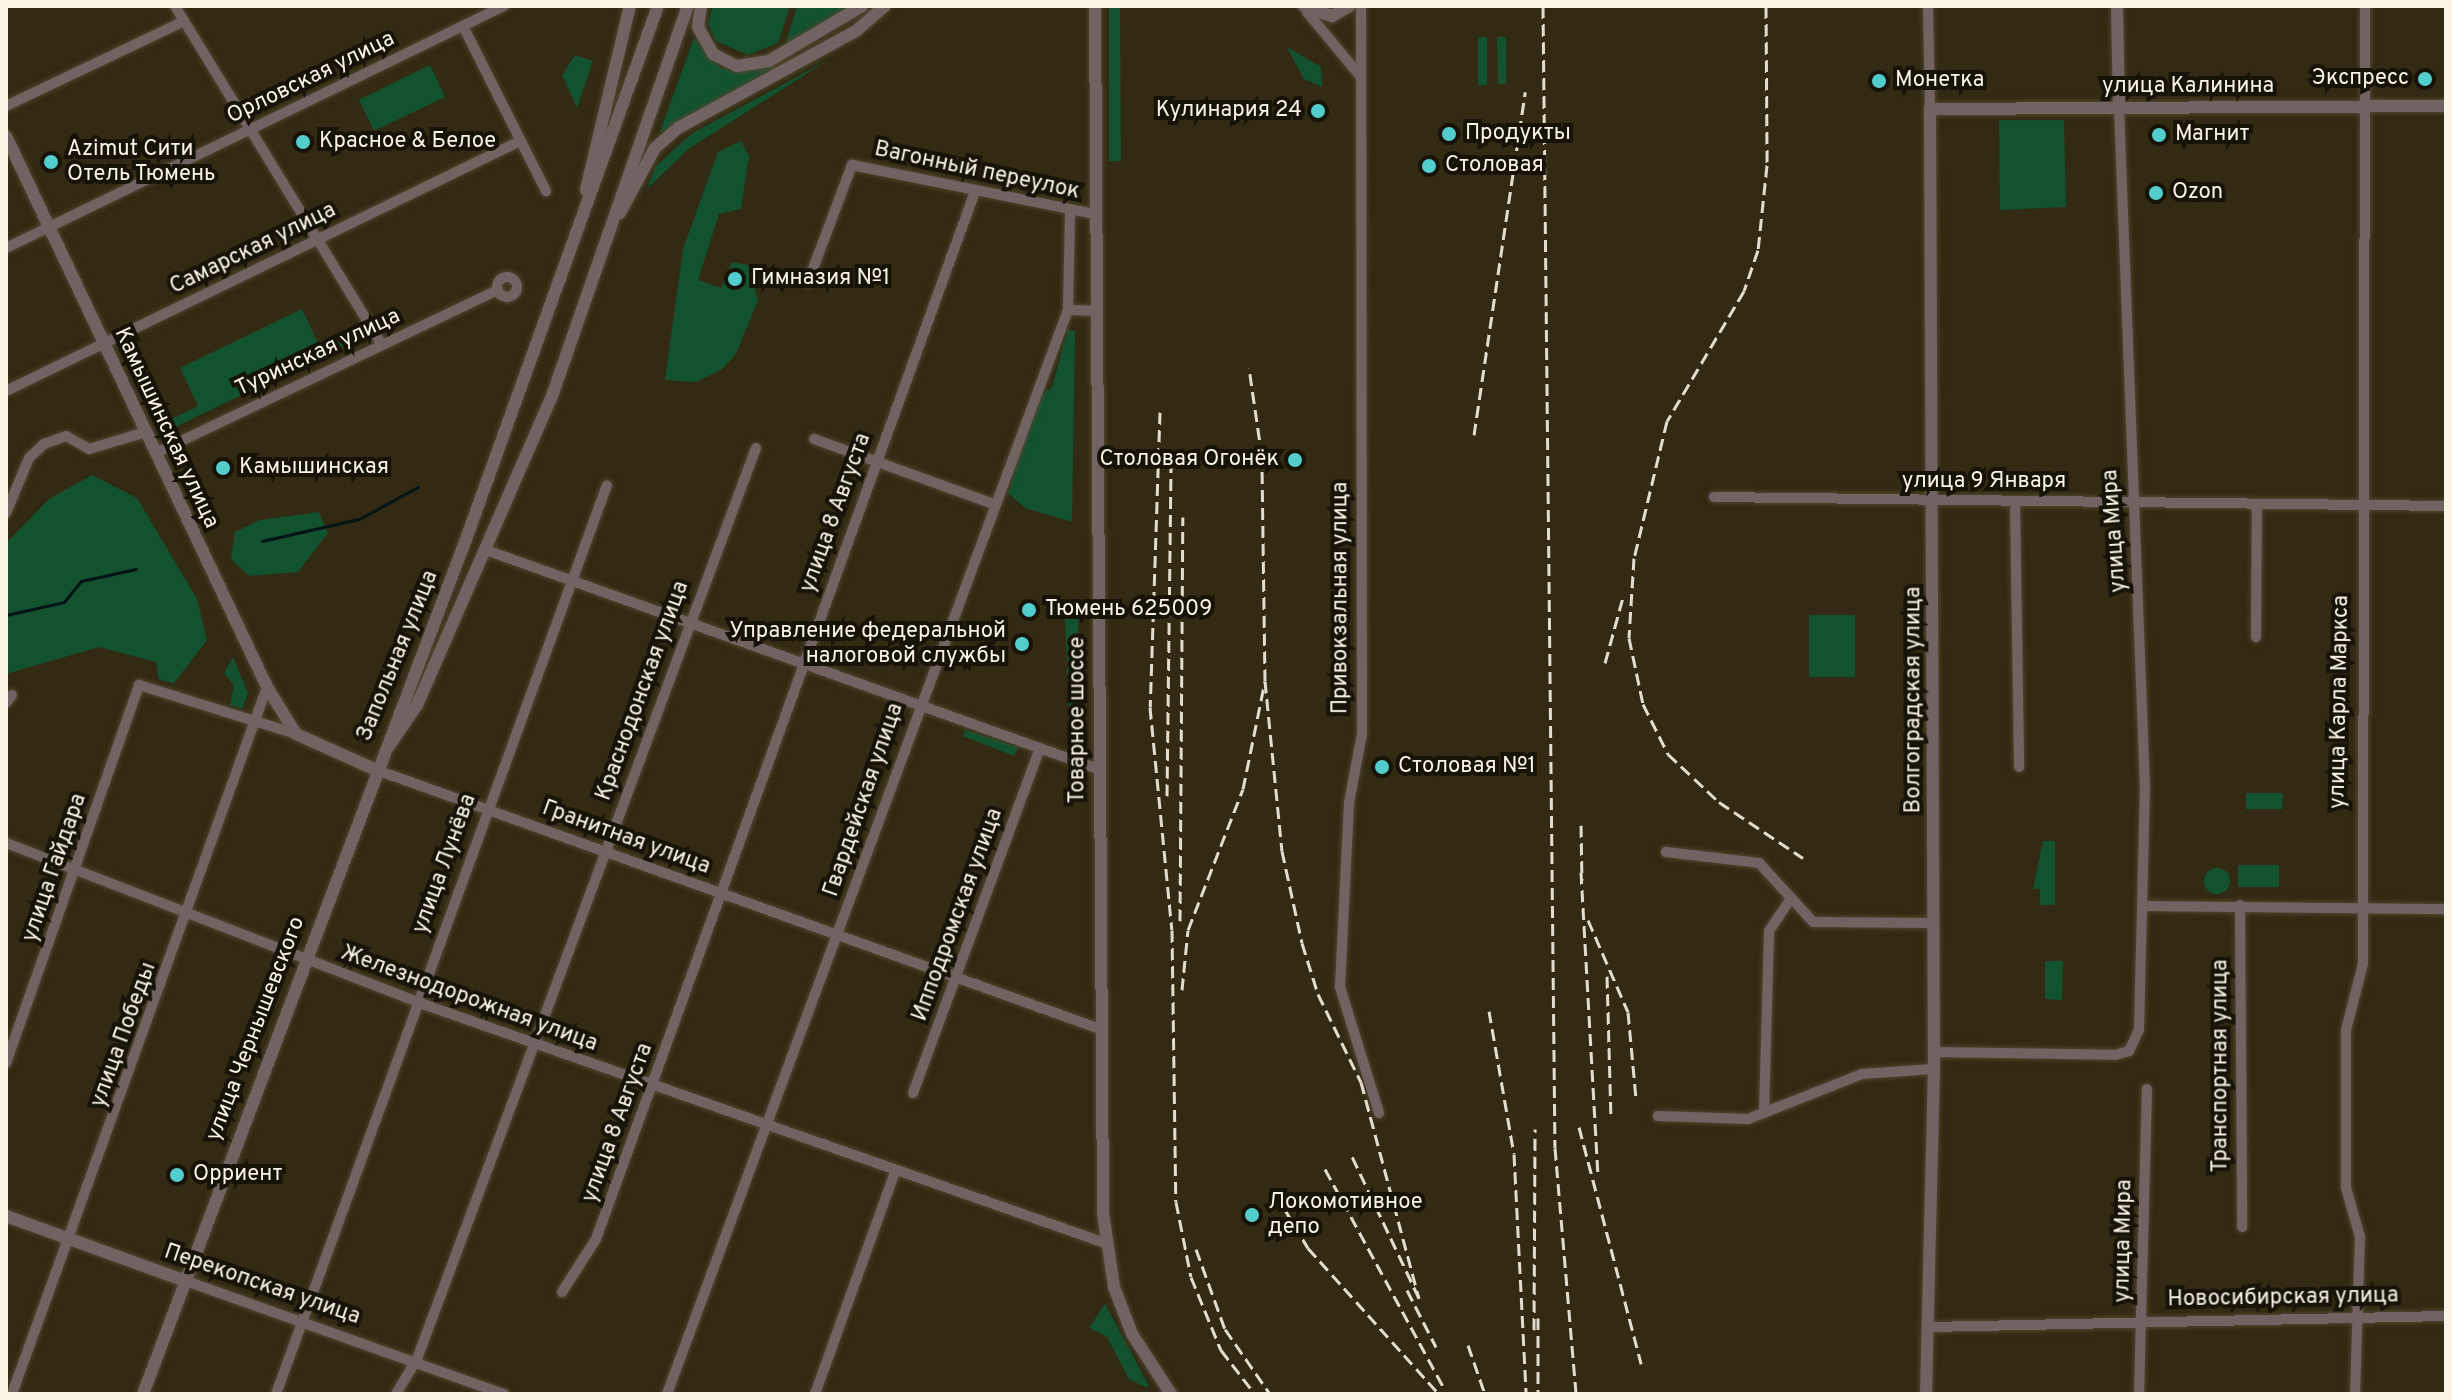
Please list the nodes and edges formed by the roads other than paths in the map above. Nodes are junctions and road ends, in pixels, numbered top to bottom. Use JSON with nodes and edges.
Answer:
{"nodes":[{"id":1,"x":175,"y":6,"type":"edge"},
{"id":2,"x":504,"y":6,"type":"edge"},
{"id":3,"x":630,"y":6,"type":"edge"},
{"id":4,"x":658,"y":6,"type":"edge"},
{"id":5,"x":688,"y":6,"type":"edge"},
{"id":6,"x":701,"y":6,"type":"edge"},
{"id":7,"x":862,"y":6,"type":"edge"},
{"id":8,"x":885,"y":6,"type":"edge"},
{"id":9,"x":1095,"y":6,"type":"edge"},
{"id":10,"x":1349,"y":6,"type":"edge"},
{"id":11,"x":1361,"y":6,"type":"edge"},
{"id":12,"x":1928,"y":6,"type":"edge"},
{"id":13,"x":2117,"y":6,"type":"edge"},
{"id":14,"x":2365,"y":6,"type":"edge"},
{"id":15,"x":1306,"y":9,"type":"edge"},
{"id":16,"x":184,"y":21,"type":"junction"},
{"id":17,"x":463,"y":26,"type":"junction"},
{"id":18,"x":1361,"y":77,"type":"junction"},
{"id":19,"x":6,"y":106,"type":"edge"},
{"id":20,"x":2365,"y":106,"type":"junction"},
{"id":21,"x":2446,"y":106,"type":"edge"},
{"id":22,"x":2119,"y":108,"type":"junction"},
{"id":23,"x":1930,"y":109,"type":"junction"},
{"id":24,"x":252,"y":129,"type":"junction"},
{"id":25,"x":6,"y":136,"type":"edge"},
{"id":26,"x":518,"y":142,"type":"junction"},
{"id":27,"x":546,"y":191,"type":"dead end"},
{"id":28,"x":974,"y":194,"type":"junction"},
{"id":29,"x":1070,"y":214,"type":"junction"},
{"id":30,"x":1094,"y":214,"type":"junction"},
{"id":31,"x":582,"y":218,"type":"junction"},
{"id":32,"x":612,"y":226,"type":"junction"},
{"id":33,"x":49,"y":228,"type":"junction"},
{"id":34,"x":322,"y":238,"type":"junction"},
{"id":35,"x":6,"y":248,"type":"edge"},
{"id":36,"x":808,"y":282,"type":"dead end"},
{"id":37,"x":498,"y":290,"type":"dead end"},
{"id":38,"x":1068,"y":310,"type":"junction"},
{"id":39,"x":1095,"y":311,"type":"junction"},
{"id":40,"x":104,"y":344,"type":"junction"},
{"id":41,"x":382,"y":345,"type":"junction"},
{"id":42,"x":6,"y":391,"type":"edge"},
{"id":43,"x":146,"y":432,"type":"junction"},
{"id":44,"x":814,"y":439,"type":"dead end"},
{"id":45,"x":756,"y":448,"type":"dead end"},
{"id":46,"x":156,"y":453,"type":"junction"},
{"id":47,"x":876,"y":461,"type":"junction"},
{"id":48,"x":607,"y":485,"type":"dead end"},
{"id":49,"x":1714,"y":497,"type":"dead end"},
{"id":50,"x":1933,"y":502,"type":"junction"},
{"id":51,"x":2015,"y":503,"type":"junction"},
{"id":52,"x":2135,"y":503,"type":"junction"},
{"id":53,"x":994,"y":504,"type":"junction"},
{"id":54,"x":2446,"y":506,"type":"edge"},
{"id":55,"x":2257,"y":507,"type":"junction"},
{"id":56,"x":2362,"y":507,"type":"junction"},
{"id":57,"x":6,"y":513,"type":"edge"},
{"id":58,"x":486,"y":550,"type":"junction"},
{"id":59,"x":570,"y":580,"type":"junction"},
{"id":60,"x":688,"y":624,"type":"junction"},
{"id":61,"x":2256,"y":637,"type":"dead end"},
{"id":62,"x":802,"y":665,"type":"junction"},
{"id":63,"x":139,"y":685,"type":"joint"},
{"id":64,"x":267,"y":687,"type":"junction"},
{"id":65,"x":918,"y":708,"type":"junction"},
{"id":66,"x":254,"y":723,"type":"junction"},
{"id":67,"x":296,"y":734,"type":"junction"},
{"id":68,"x":1039,"y":750,"type":"junction"},
{"id":69,"x":2019,"y":767,"type":"dead end"},
{"id":70,"x":374,"y":769,"type":"junction"},
{"id":71,"x":1098,"y":769,"type":"junction"},
{"id":72,"x":487,"y":810,"type":"junction"},
{"id":73,"x":6,"y":843,"type":"edge"},
{"id":74,"x":1666,"y":852,"type":"dead end"},
{"id":75,"x":607,"y":853,"type":"junction"},
{"id":76,"x":76,"y":870,"type":"junction"},
{"id":77,"x":722,"y":893,"type":"junction"},
{"id":78,"x":1788,"y":903,"type":"junction"},
{"id":79,"x":2240,"y":905,"type":"junction"},
{"id":80,"x":2359,"y":905,"type":"junction"},
{"id":81,"x":2145,"y":906,"type":"junction"},
{"id":82,"x":2446,"y":909,"type":"edge"},
{"id":83,"x":190,"y":914,"type":"junction"},
{"id":84,"x":1933,"y":923,"type":"junction"},
{"id":85,"x":837,"y":936,"type":"junction"},
{"id":86,"x":303,"y":960,"type":"junction"},
{"id":87,"x":956,"y":980,"type":"junction"},
{"id":88,"x":417,"y":1002,"type":"junction"},
{"id":89,"x":1100,"y":1029,"type":"junction"},
{"id":90,"x":536,"y":1043,"type":"junction"},
{"id":91,"x":1934,"y":1052,"type":"junction"},
{"id":92,"x":6,"y":1063,"type":"edge"},
{"id":93,"x":1934,"y":1069,"type":"junction"},
{"id":94,"x":654,"y":1086,"type":"junction"},
{"id":95,"x":2147,"y":1089,"type":"dead end"},
{"id":96,"x":913,"y":1093,"type":"dead end"},
{"id":97,"x":1379,"y":1113,"type":"dead end"},
{"id":98,"x":1764,"y":1113,"type":"junction"},
{"id":99,"x":1658,"y":1116,"type":"dead end"},
{"id":100,"x":767,"y":1129,"type":"junction"},
{"id":101,"x":894,"y":1174,"type":"junction"},
{"id":102,"x":6,"y":1216,"type":"edge"},
{"id":103,"x":2242,"y":1227,"type":"dead end"},
{"id":104,"x":71,"y":1239,"type":"junction"},
{"id":105,"x":1105,"y":1243,"type":"junction"},
{"id":106,"x":183,"y":1280,"type":"junction"},
{"id":107,"x":562,"y":1292,"type":"dead end"},
{"id":108,"x":2358,"y":1314,"type":"junction"},
{"id":109,"x":2446,"y":1316,"type":"edge"},
{"id":110,"x":304,"y":1320,"type":"junction"},
{"id":111,"x":2142,"y":1321,"type":"junction"},
{"id":112,"x":1929,"y":1327,"type":"junction"},
{"id":113,"x":417,"y":1359,"type":"junction"},
{"id":114,"x":12,"y":1394,"type":"edge"},
{"id":115,"x":143,"y":1394,"type":"edge"},
{"id":116,"x":276,"y":1394,"type":"edge"},
{"id":117,"x":396,"y":1394,"type":"edge"},
{"id":118,"x":504,"y":1394,"type":"edge"},
{"id":119,"x":667,"y":1394,"type":"edge"},
{"id":120,"x":815,"y":1394,"type":"edge"},
{"id":121,"x":1171,"y":1394,"type":"edge"},
{"id":122,"x":1926,"y":1394,"type":"edge"},
{"id":123,"x":2139,"y":1394,"type":"edge"},
{"id":124,"x":2355,"y":1394,"type":"edge"}],
"edges":[{"from":1,"to":16,"type":"street"},
{"from":2,"to":17,"type":"street","name":"Орловская улица"},
{"from":3,"to":31,"type":"street"},
{"from":4,"to":31,"type":"street","name":"Запольная улица"},
{"from":5,"to":32,"type":"street","name":"Запольная улица"},
{"from":6,"to":7,"type":"street"},
{"from":8,"to":32,"type":"street"},
{"from":9,"to":30,"type":"street","name":"Товарное шоссе"},
{"from":10,"to":15,"type":"street"},
{"from":11,"to":18,"type":"street","name":"Привокзальная улица"},
{"from":12,"to":23,"type":"street","name":"Волгоградская улица"},
{"from":13,"to":22,"type":"street","name":"улица Мира"},
{"from":14,"to":20,"type":"street","name":"улица Карла Маркса"},
{"from":15,"to":18,"type":"street"},
{"from":16,"to":19,"type":"street"},
{"from":16,"to":24,"type":"street"},
{"from":17,"to":24,"type":"street","name":"Орловская улица"},
{"from":17,"to":26,"type":"street"},
{"from":18,"to":97,"type":"street","name":"Привокзальная улица"},
{"from":20,"to":21,"type":"street","name":"улица Калинина"},
{"from":20,"to":22,"type":"street","name":"улица Калинина"},
{"from":20,"to":56,"type":"street","name":"улица Карла Маркса"},
{"from":22,"to":23,"type":"street","name":"улица Калинина"},
{"from":22,"to":52,"type":"street","name":"улица Мира"},
{"from":23,"to":50,"type":"street","name":"Волгоградская улица"},
{"from":24,"to":33,"type":"street","name":"Орловская улица"},
{"from":24,"to":34,"type":"street"},
{"from":25,"to":33,"type":"street","name":"Камышинская улица"},
{"from":26,"to":27,"type":"street"},
{"from":26,"to":34,"type":"street","name":"Самарская улица"},
{"from":28,"to":29,"type":"street","name":"Вагонный переулок"},
{"from":28,"to":36,"type":"street","name":"Вагонный переулок"},
{"from":28,"to":47,"type":"street","name":"улица 8 Августа"},
{"from":29,"to":30,"type":"street","name":"Вагонный переулок"},
{"from":29,"to":38,"type":"street","name":"Гвардейская улица"},
{"from":30,"to":39,"type":"street","name":"Товарное шоссе"},
{"from":31,"to":70,"type":"street","name":"Запольная улица"},
{"from":32,"to":58,"type":"street","name":"Запольная улица"},
{"from":33,"to":35,"type":"street","name":"Орловская улица"},
{"from":33,"to":40,"type":"street","name":"Камышинская улица"},
{"from":34,"to":40,"type":"street","name":"Самарская улица"},
{"from":34,"to":41,"type":"street"},
{"from":37,"to":41,"type":"street","name":"Туринская улица"},
{"from":38,"to":39,"type":"street"},
{"from":38,"to":53,"type":"street","name":"Гвардейская улица"},
{"from":39,"to":71,"type":"street","name":"Товарное шоссе"},
{"from":40,"to":42,"type":"street","name":"Самарская улица"},
{"from":40,"to":43,"type":"street","name":"Камышинская улица"},
{"from":41,"to":46,"type":"street","name":"Туринская улица"},
{"from":43,"to":46,"type":"street","name":"Камышинская улица"},
{"from":43,"to":57,"type":"street"},
{"from":44,"to":47,"type":"street"},
{"from":45,"to":60,"type":"street","name":"Краснодонская улица"},
{"from":46,"to":64,"type":"street","name":"Камышинская улица"},
{"from":47,"to":53,"type":"street"},
{"from":47,"to":62,"type":"street","name":"улица 8 Августа"},
{"from":48,"to":59,"type":"street","name":"улица Лунёва"},
{"from":49,"to":50,"type":"street","name":"улица 9 Января"},
{"from":50,"to":51,"type":"street","name":"улица 9 Января"},
{"from":50,"to":84,"type":"street","name":"Волгоградская улица"},
{"from":51,"to":52,"type":"street","name":"улица 9 Января"},
{"from":51,"to":69,"type":"street"},
{"from":52,"to":55,"type":"street","name":"улица 9 Января"},
{"from":52,"to":81,"type":"street","name":"улица Мира"},
{"from":53,"to":65,"type":"street","name":"Гвардейская улица"},
{"from":54,"to":56,"type":"street","name":"улица 9 Января"},
{"from":55,"to":56,"type":"street","name":"улица 9 Января"},
{"from":55,"to":61,"type":"street"},
{"from":56,"to":80,"type":"street","name":"улица Карла Маркса"},
{"from":58,"to":59,"type":"street"},
{"from":58,"to":70,"type":"street","name":"Запольная улица"},
{"from":59,"to":60,"type":"street"},
{"from":59,"to":72,"type":"street","name":"улица Лунёва"},
{"from":60,"to":62,"type":"street"},
{"from":60,"to":75,"type":"street","name":"Краснодонская улица"},
{"from":62,"to":65,"type":"street"},
{"from":62,"to":77,"type":"street","name":"улица 8 Августа"},
{"from":63,"to":66,"type":"street","name":"Гранитная улица"},
{"from":63,"to":76,"type":"street","name":"улица Гайдара"},
{"from":64,"to":66,"type":"street","name":"улица Победы"},
{"from":64,"to":67,"type":"street","name":"Камышинская улица"},
{"from":65,"to":68,"type":"street"},
{"from":65,"to":85,"type":"street","name":"Гвардейская улица"},
{"from":66,"to":67,"type":"street","name":"Гранитная улица"},
{"from":66,"to":83,"type":"street","name":"улица Победы"},
{"from":67,"to":70,"type":"street","name":"Гранитная улица"},
{"from":68,"to":71,"type":"street"},
{"from":68,"to":87,"type":"street","name":"Ипподромская улица"},
{"from":70,"to":72,"type":"street","name":"Гранитная улица"},
{"from":70,"to":86,"type":"street","name":"улица Чернышевского"},
{"from":71,"to":89,"type":"street","name":"Товарное шоссе"},
{"from":72,"to":75,"type":"street","name":"Гранитная улица"},
{"from":72,"to":88,"type":"street","name":"улица Лунёва"},
{"from":73,"to":76,"type":"street","name":"Железнодорожная улица"},
{"from":74,"to":78,"type":"street"},
{"from":75,"to":77,"type":"street","name":"Гранитная улица"},
{"from":75,"to":90,"type":"street","name":"Краснодонская улица"},
{"from":76,"to":83,"type":"street","name":"Железнодорожная улица"},
{"from":76,"to":92,"type":"street","name":"улица Гайдара"},
{"from":77,"to":85,"type":"street","name":"Гранитная улица"},
{"from":77,"to":94,"type":"street","name":"улица 8 Августа"},
{"from":78,"to":84,"type":"street"},
{"from":78,"to":98,"type":"street"},
{"from":79,"to":80,"type":"street"},
{"from":79,"to":81,"type":"street"},
{"from":79,"to":103,"type":"street","name":"Транспортная улица"},
{"from":80,"to":82,"type":"street"},
{"from":80,"to":108,"type":"street","name":"улица Карла Маркса"},
{"from":81,"to":91,"type":"street","name":"улица Мира"},
{"from":83,"to":86,"type":"street","name":"Железнодорожная улица"},
{"from":83,"to":104,"type":"street","name":"улица Победы"},
{"from":84,"to":91,"type":"street","name":"Волгоградская улица"},
{"from":85,"to":87,"type":"street","name":"Гранитная улица"},
{"from":85,"to":100,"type":"street","name":"Гвардейская улица"},
{"from":86,"to":88,"type":"street","name":"Железнодорожная улица"},
{"from":86,"to":106,"type":"street","name":"улица Чернышевского"},
{"from":87,"to":89,"type":"street","name":"Гранитная улица"},
{"from":87,"to":96,"type":"street","name":"Ипподромская улица"},
{"from":88,"to":90,"type":"street","name":"Железнодорожная улица"},
{"from":88,"to":110,"type":"street","name":"улица Лунёва"},
{"from":89,"to":105,"type":"street","name":"Товарное шоссе"},
{"from":90,"to":94,"type":"street","name":"Железнодорожная улица"},
{"from":90,"to":113,"type":"street","name":"Краснодонская улица"},
{"from":91,"to":93,"type":"street","name":"Волгоградская улица"},
{"from":93,"to":98,"type":"street"},
{"from":93,"to":112,"type":"street","name":"Волгоградская улица"},
{"from":94,"to":100,"type":"street","name":"Железнодорожная улица"},
{"from":94,"to":107,"type":"street","name":"улица 8 Августа"},
{"from":95,"to":111,"type":"street","name":"улица Мира"},
{"from":98,"to":99,"type":"street"},
{"from":100,"to":101,"type":"street","name":"Железнодорожная улица"},
{"from":100,"to":119,"type":"street","name":"Гвардейская улица"},
{"from":101,"to":105,"type":"street","name":"Железнодорожная улица"},
{"from":101,"to":120,"type":"street"},
{"from":102,"to":104,"type":"street","name":"Перекопская улица"},
{"from":104,"to":106,"type":"street","name":"Перекопская улица"},
{"from":104,"to":114,"type":"street","name":"улица Победы"},
{"from":105,"to":121,"type":"street","name":"Товарное шоссе"},
{"from":106,"to":110,"type":"street","name":"Перекопская улица"},
{"from":106,"to":115,"type":"street","name":"улица Чернышевского"},
{"from":108,"to":109,"type":"street","name":"Новосибирская улица"},
{"from":108,"to":111,"type":"street","name":"Новосибирская улица"},
{"from":108,"to":124,"type":"street","name":"улица Карла Маркса"},
{"from":110,"to":113,"type":"street","name":"Перекопская улица"},
{"from":110,"to":116,"type":"street","name":"улица Лунёва"},
{"from":111,"to":112,"type":"street","name":"Новосибирская улица"},
{"from":111,"to":123,"type":"street","name":"улица Мира"},
{"from":112,"to":122,"type":"street","name":"Волгоградская улица"},
{"from":113,"to":117,"type":"street","name":"Краснодонская улица"},
{"from":113,"to":118,"type":"street","name":"Перекопская улица"}]}
